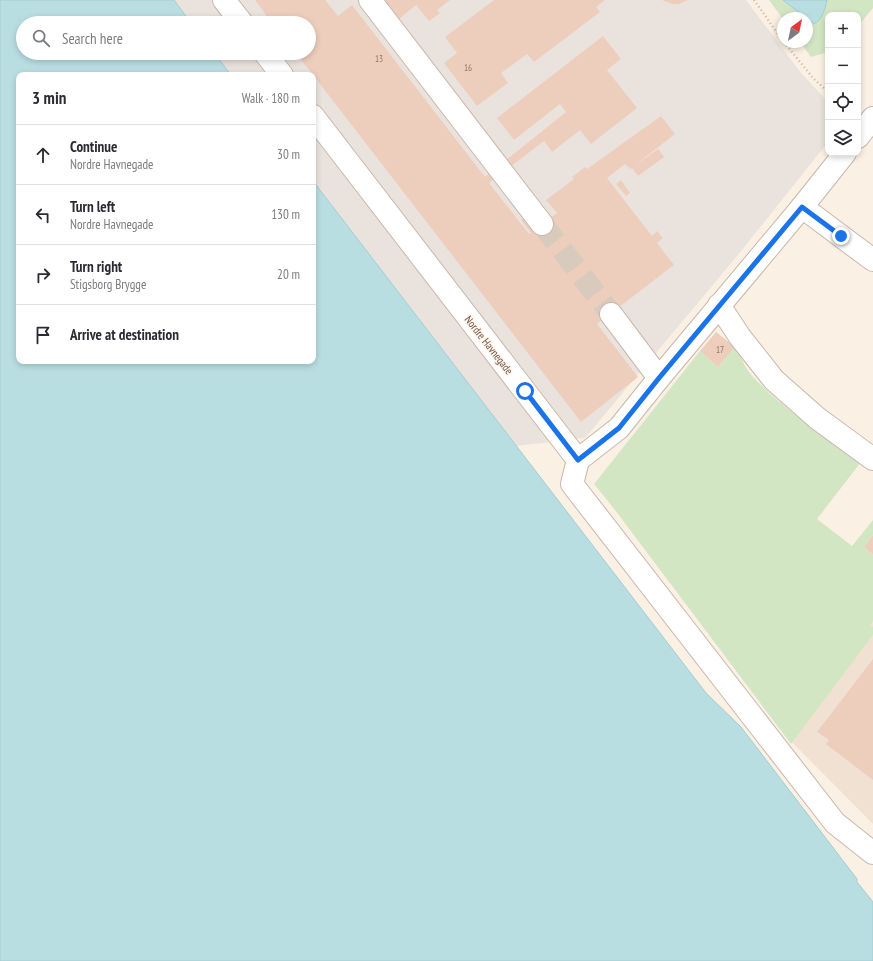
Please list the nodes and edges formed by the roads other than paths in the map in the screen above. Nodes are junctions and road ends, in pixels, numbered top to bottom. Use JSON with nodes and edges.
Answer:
{"nodes":[{"id":1,"x":224,"y":0,"type":"edge"},
{"id":2,"x":370,"y":0,"type":"edge"},
{"id":3,"x":237,"y":16,"type":"edge"},
{"id":4,"x":270,"y":60,"type":"edge"},
{"id":5,"x":280,"y":72,"type":"edge"},
{"id":6,"x":873,"y":118,"type":"edge"},
{"id":7,"x":316,"y":120,"type":"edge"},
{"id":8,"x":861,"y":133,"type":"edge"},
{"id":9,"x":843,"y":156,"type":"edge"},
{"id":10,"x":802,"y":207,"type":"junction"},
{"id":11,"x":542,"y":224,"type":"tunnel mouth"},
{"id":12,"x":873,"y":260,"type":"edge"},
{"id":13,"x":719,"y":305,"type":"junction"},
{"id":14,"x":611,"y":314,"type":"tunnel mouth"},
{"id":15,"x":659,"y":378,"type":"junction"},
{"id":16,"x":873,"y":458,"type":"edge"},
{"id":17,"x":578,"y":460,"type":"junction"},
{"id":18,"x":873,"y":853,"type":"edge"}],
"edges":[{"from":1,"to":3,"type":"street"},
{"from":2,"to":11,"type":"street"},
{"from":4,"to":5,"type":"street"},
{"from":6,"to":8,"type":"street"},
{"from":7,"to":17,"type":"street","name":"Nordre Havnegade"},
{"from":9,"to":10,"type":"street"},
{"from":10,"to":12,"type":"street"},
{"from":10,"to":13,"type":"street"},
{"from":13,"to":15,"type":"street"},
{"from":13,"to":16,"type":"street"},
{"from":14,"to":15,"type":"street"},
{"from":15,"to":17,"type":"street"},
{"from":17,"to":18,"type":"street"}]}
